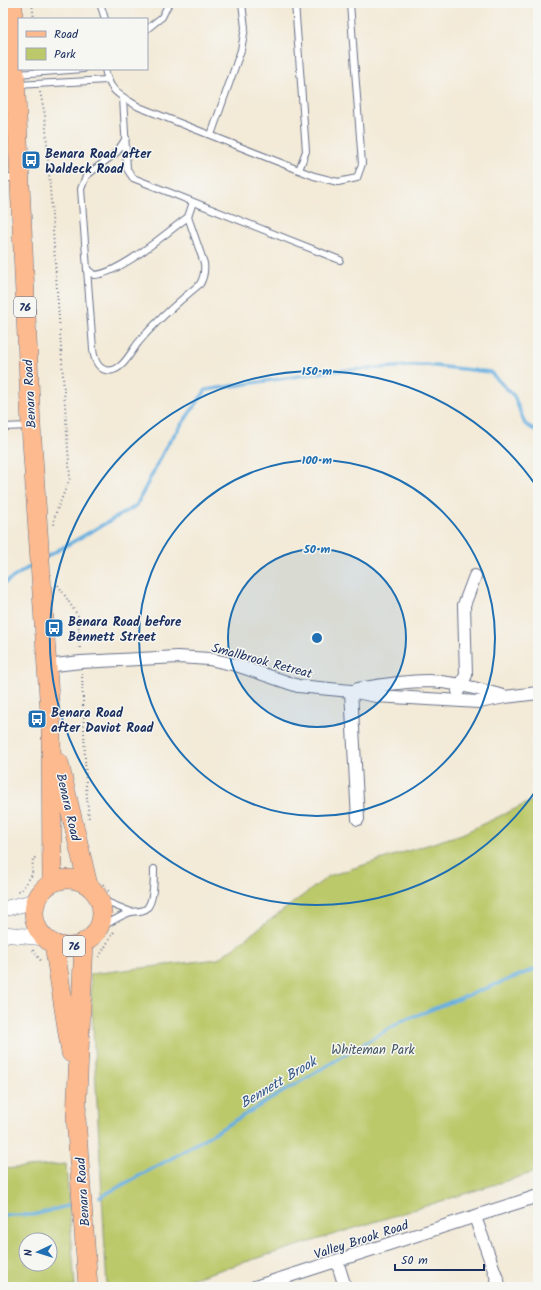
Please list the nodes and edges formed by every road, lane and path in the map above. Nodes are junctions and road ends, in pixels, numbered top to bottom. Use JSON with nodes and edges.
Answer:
{"nodes":[{"id":1,"x":13,"y":3,"type":"edge"},
{"id":2,"x":32,"y":3,"type":"edge"},
{"id":3,"x":100,"y":3,"type":"edge"},
{"id":4,"x":169,"y":3,"type":"edge"},
{"id":5,"x":242,"y":3,"type":"edge"},
{"id":6,"x":295,"y":3,"type":"edge"},
{"id":7,"x":350,"y":3,"type":"edge"},
{"id":8,"x":34,"y":18,"type":"edge"},
{"id":9,"x":105,"y":18,"type":"edge"},
{"id":10,"x":3,"y":22,"type":"edge"},
{"id":11,"x":148,"y":28,"type":"edge"},
{"id":12,"x":66,"y":70,"type":"edge"},
{"id":13,"x":106,"y":70,"type":"edge"},
{"id":14,"x":14,"y":73,"type":"junction"},
{"id":15,"x":107,"y":80,"type":"junction"},
{"id":16,"x":38,"y":83,"type":"junction"},
{"id":17,"x":123,"y":97,"type":"junction"},
{"id":18,"x":211,"y":135,"type":"junction"},
{"id":19,"x":126,"y":138,"type":"junction"},
{"id":20,"x":299,"y":170,"type":"junction"},
{"id":21,"x":11,"y":178,"type":"edge"},
{"id":22,"x":193,"y":202,"type":"junction"},
{"id":23,"x":188,"y":217,"type":"junction"},
{"id":24,"x":340,"y":260,"type":"dead end"},
{"id":25,"x":87,"y":269,"type":"junction"},
{"id":26,"x":31,"y":426,"type":"junction"},
{"id":27,"x":3,"y":427,"type":"edge"},
{"id":28,"x":54,"y":531,"type":"dead end"},
{"id":29,"x":475,"y":576,"type":"dead end"},
{"id":30,"x":57,"y":584,"type":"dead end"},
{"id":31,"x":81,"y":662,"type":"junction"},
{"id":32,"x":46,"y":666,"type":"junction"},
{"id":33,"x":461,"y":685,"type":"junction"},
{"id":34,"x":351,"y":691,"type":"junction"},
{"id":35,"x":538,"y":693,"type":"edge"},
{"id":36,"x":505,"y":697,"type":"junction"},
{"id":37,"x":454,"y":701,"type":"junction"},
{"id":38,"x":51,"y":728,"type":"junction"},
{"id":39,"x":358,"y":819,"type":"dead end"},
{"id":40,"x":90,"y":823,"type":"dead end"},
{"id":41,"x":52,"y":857,"type":"junction"},
{"id":42,"x":154,"y":869,"type":"dead end"},
{"id":43,"x":52,"y":883,"type":"junction"},
{"id":44,"x":96,"y":889,"type":"junction"},
{"id":45,"x":16,"y":892,"type":"dead end"},
{"id":46,"x":36,"y":901,"type":"junction"},
{"id":47,"x":120,"y":908,"type":"junction"},
{"id":48,"x":3,"y":909,"type":"edge"},
{"id":49,"x":131,"y":912,"type":"junction"},
{"id":50,"x":120,"y":917,"type":"junction"},
{"id":51,"x":3,"y":934,"type":"edge"},
{"id":52,"x":91,"y":936,"type":"junction"},
{"id":53,"x":44,"y":943,"type":"junction"},
{"id":54,"x":43,"y":964,"type":"dead end"},
{"id":55,"x":96,"y":964,"type":"dead end"},
{"id":56,"x":77,"y":1096,"type":"junction"},
{"id":57,"x":538,"y":1196,"type":"edge"},
{"id":58,"x":475,"y":1217,"type":"junction"},
{"id":59,"x":337,"y":1261,"type":"junction"},
{"id":60,"x":88,"y":1287,"type":"edge"},
{"id":61,"x":255,"y":1287,"type":"edge"},
{"id":62,"x":345,"y":1287,"type":"edge"},
{"id":63,"x":500,"y":1287,"type":"edge"}],
"edges":[{"from":1,"to":14,"type":"main road","name":"Benara Road","number":"76"},
{"from":2,"to":8,"type":"path"},
{"from":3,"to":9,"type":"lane"},
{"from":4,"to":11,"type":"lane"},
{"from":5,"to":18,"type":"lane"},
{"from":6,"to":20,"type":"lane"},
{"from":7,"to":20,"type":"lane"},
{"from":10,"to":14,"type":"main road","name":"Benara Road","number":"76"},
{"from":12,"to":14,"type":"lane"},
{"from":13,"to":15,"type":"lane"},
{"from":14,"to":16,"type":"lane"},
{"from":14,"to":21,"type":"main road","name":"Benara Road","number":"76"},
{"from":15,"to":16,"type":"lane"},
{"from":15,"to":17,"type":"lane"},
{"from":16,"to":28,"type":"path"},
{"from":17,"to":18,"type":"lane"},
{"from":17,"to":19,"type":"lane"},
{"from":18,"to":20,"type":"lane"},
{"from":19,"to":22,"type":"lane"},
{"from":19,"to":25,"type":"lane"},
{"from":21,"to":26,"type":"main road","name":"Benara Road","number":"76"},
{"from":22,"to":23,"type":"lane"},
{"from":22,"to":24,"type":"lane"},
{"from":23,"to":25,"type":"lane"},
{"from":23,"to":25,"type":"lane"},
{"from":26,"to":27,"type":"lane"},
{"from":26,"to":32,"type":"main road","name":"Benara Road","number":"76"},
{"from":29,"to":33,"type":"street"},
{"from":30,"to":31,"type":"path"},
{"from":31,"to":32,"type":"street","name":"Smallbrook Retreat"},
{"from":31,"to":34,"type":"street","name":"Smallbrook Retreat"},
{"from":31,"to":40,"type":"path"},
{"from":32,"to":38,"type":"main road","name":"Benara Road","number":"76"},
{"from":33,"to":34,"type":"street","name":"Smallbrook Retreat"},
{"from":33,"to":36,"type":"street","name":"Smallbrook Retreat"},
{"from":33,"to":37,"type":"street"},
{"from":34,"to":37,"type":"street","name":"Smallbrook Retreat"},
{"from":34,"to":39,"type":"street"},
{"from":35,"to":36,"type":"street","name":"Smallbrook Retreat"},
{"from":36,"to":37,"type":"street","name":"Smallbrook Retreat"},
{"from":38,"to":41,"type":"main road","name":"Benara Road","number":"76"},
{"from":38,"to":44,"type":"main road","name":"Benara Road","number":"76"},
{"from":41,"to":43,"type":"main road","name":"Benara Road","number":"76"},
{"from":41,"to":45,"type":"path"},
{"from":42,"to":49,"type":"lane"},
{"from":43,"to":44,"type":"main road"},
{"from":43,"to":46,"type":"main road"},
{"from":44,"to":47,"type":"lane"},
{"from":44,"to":47,"type":"path"},
{"from":44,"to":52,"type":"main road","number":"76"},
{"from":46,"to":48,"type":"street"},
{"from":46,"to":53,"type":"main road","number":"76"},
{"from":47,"to":49,"type":"lane"},
{"from":49,"to":50,"type":"lane"},
{"from":50,"to":52,"type":"lane"},
{"from":50,"to":55,"type":"path"},
{"from":51,"to":53,"type":"street"},
{"from":52,"to":53,"type":"main road","number":"76"},
{"from":52,"to":56,"type":"main road","name":"Benara Road","number":"76"},
{"from":53,"to":54,"type":"path"},
{"from":53,"to":56,"type":"main road","name":"Benara Road","number":"76"},
{"from":56,"to":60,"type":"main road","name":"Benara Road","number":"76"},
{"from":57,"to":58,"type":"street","name":"Valley Brook Road"},
{"from":58,"to":59,"type":"street","name":"Valley Brook Road"},
{"from":58,"to":63,"type":"street"},
{"from":59,"to":61,"type":"street","name":"Valley Brook Road"},
{"from":59,"to":62,"type":"street"}]}
